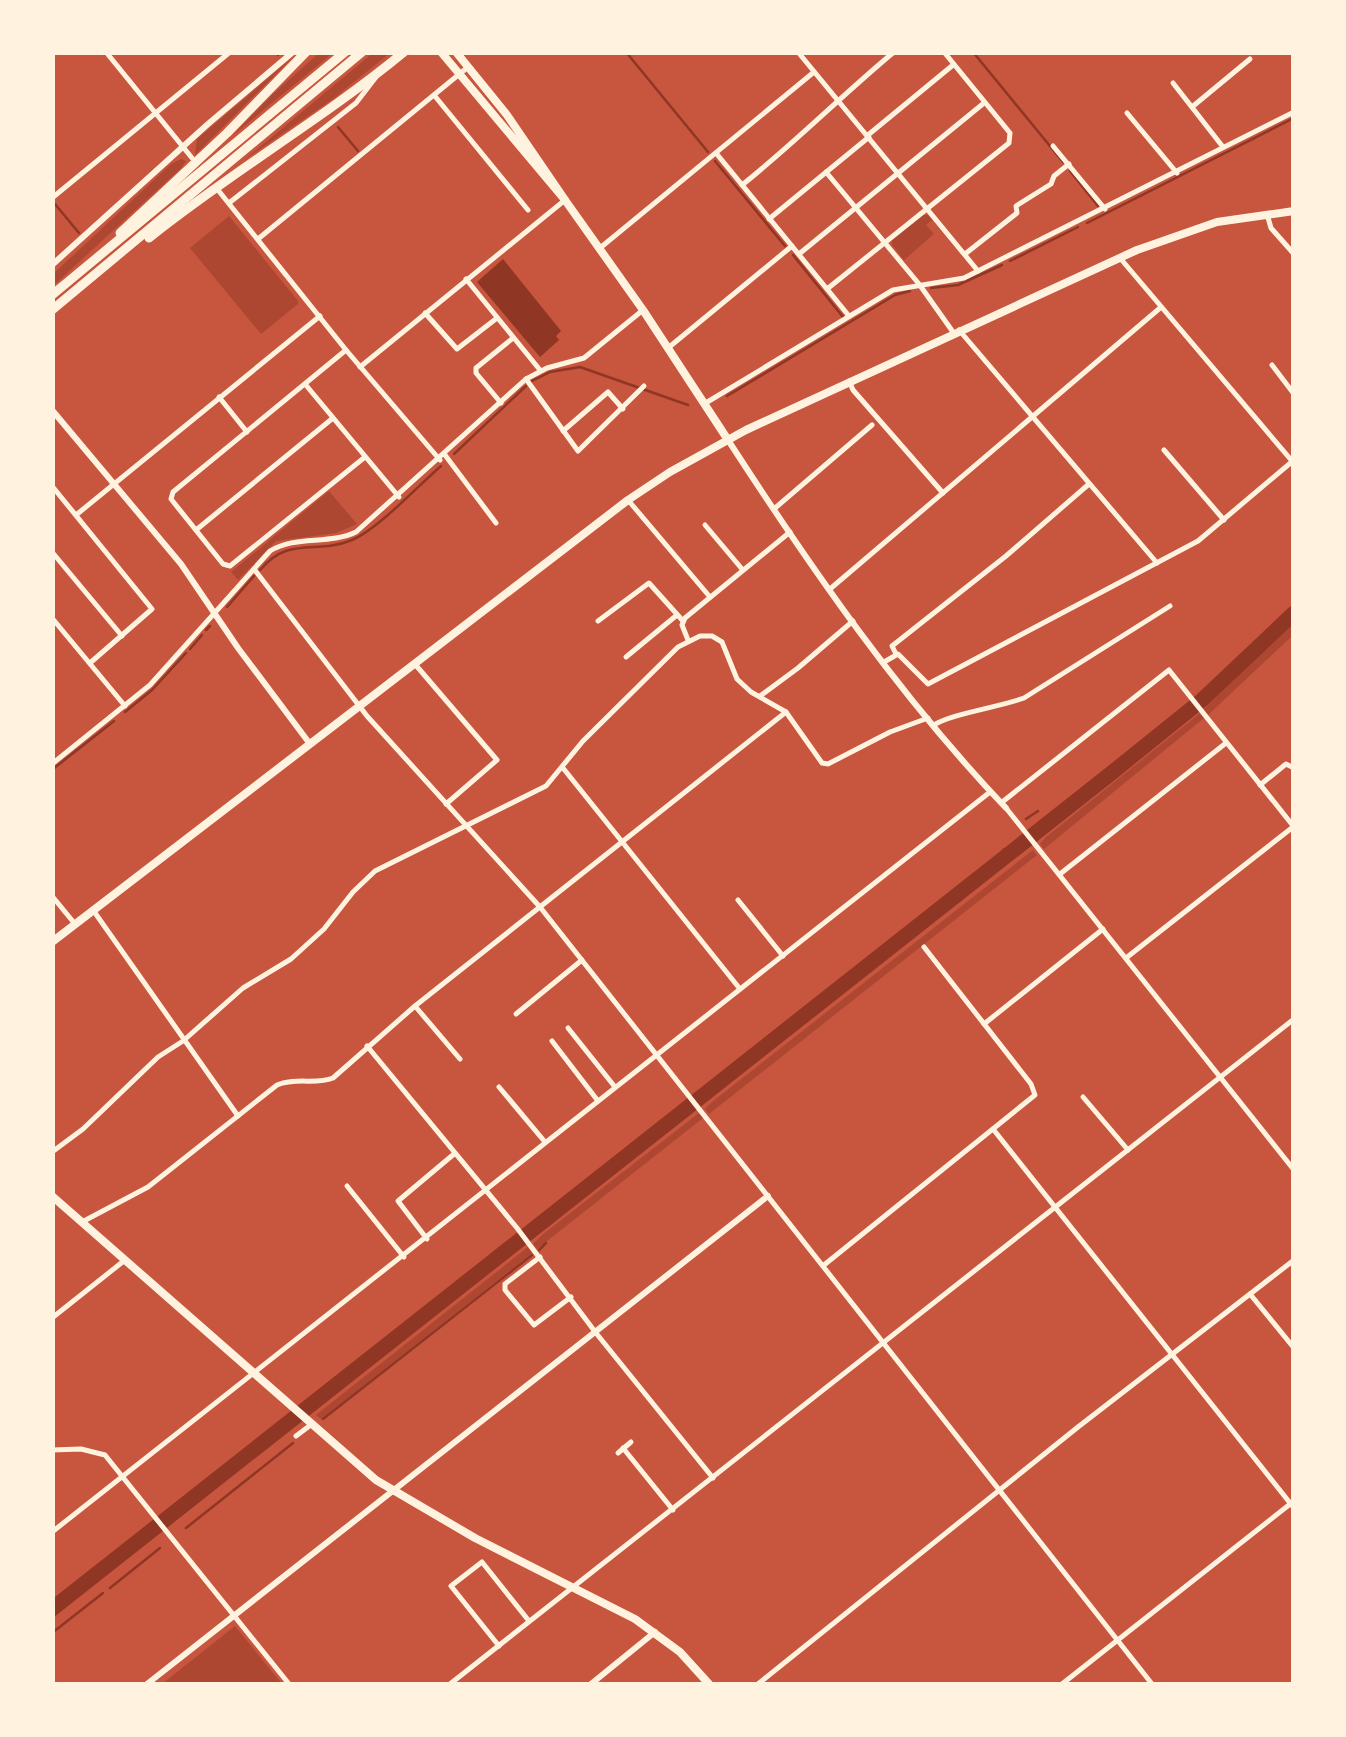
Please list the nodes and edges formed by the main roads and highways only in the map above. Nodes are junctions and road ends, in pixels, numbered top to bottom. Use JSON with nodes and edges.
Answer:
{"nodes":[{"id":1,"x":306,"y":52,"type":"edge"},
{"id":2,"x":345,"y":52,"type":"edge"},
{"id":3,"x":362,"y":52,"type":"edge"},
{"id":4,"x":404,"y":52,"type":"edge"},
{"id":5,"x":441,"y":52,"type":"edge"},
{"id":6,"x":454,"y":52,"type":"edge"},
{"id":7,"x":465,"y":70,"type":"junction"},
{"id":8,"x":565,"y":200,"type":"junction"},
{"id":9,"x":1294,"y":211,"type":"edge"},
{"id":10,"x":106,"y":251,"type":"junction"},
{"id":11,"x":113,"y":260,"type":"junction"},
{"id":12,"x":52,"y":295,"type":"edge"},
{"id":13,"x":52,"y":310,"type":"edge"},
{"id":14,"x":728,"y":440,"type":"junction"},
{"id":15,"x":52,"y":942,"type":"edge"},
{"id":16,"x":52,"y":1196,"type":"edge"},
{"id":17,"x":709,"y":1684,"type":"edge"}],
"edges":[{"from":1,"to":10,"type":"highway"},
{"from":2,"to":10,"type":"highway"},
{"from":3,"to":11,"type":"highway"},
{"from":4,"to":11,"type":"highway"},
{"from":5,"to":7,"type":"main road"},
{"from":6,"to":7,"type":"main road"},
{"from":7,"to":8,"type":"main road"},
{"from":7,"to":8,"type":"main road"},
{"from":8,"to":14,"type":"main road"},
{"from":9,"to":14,"type":"main road"},
{"from":10,"to":12,"type":"highway"},
{"from":11,"to":13,"type":"highway"},
{"from":14,"to":15,"type":"main road"},
{"from":16,"to":17,"type":"main road"}]}
